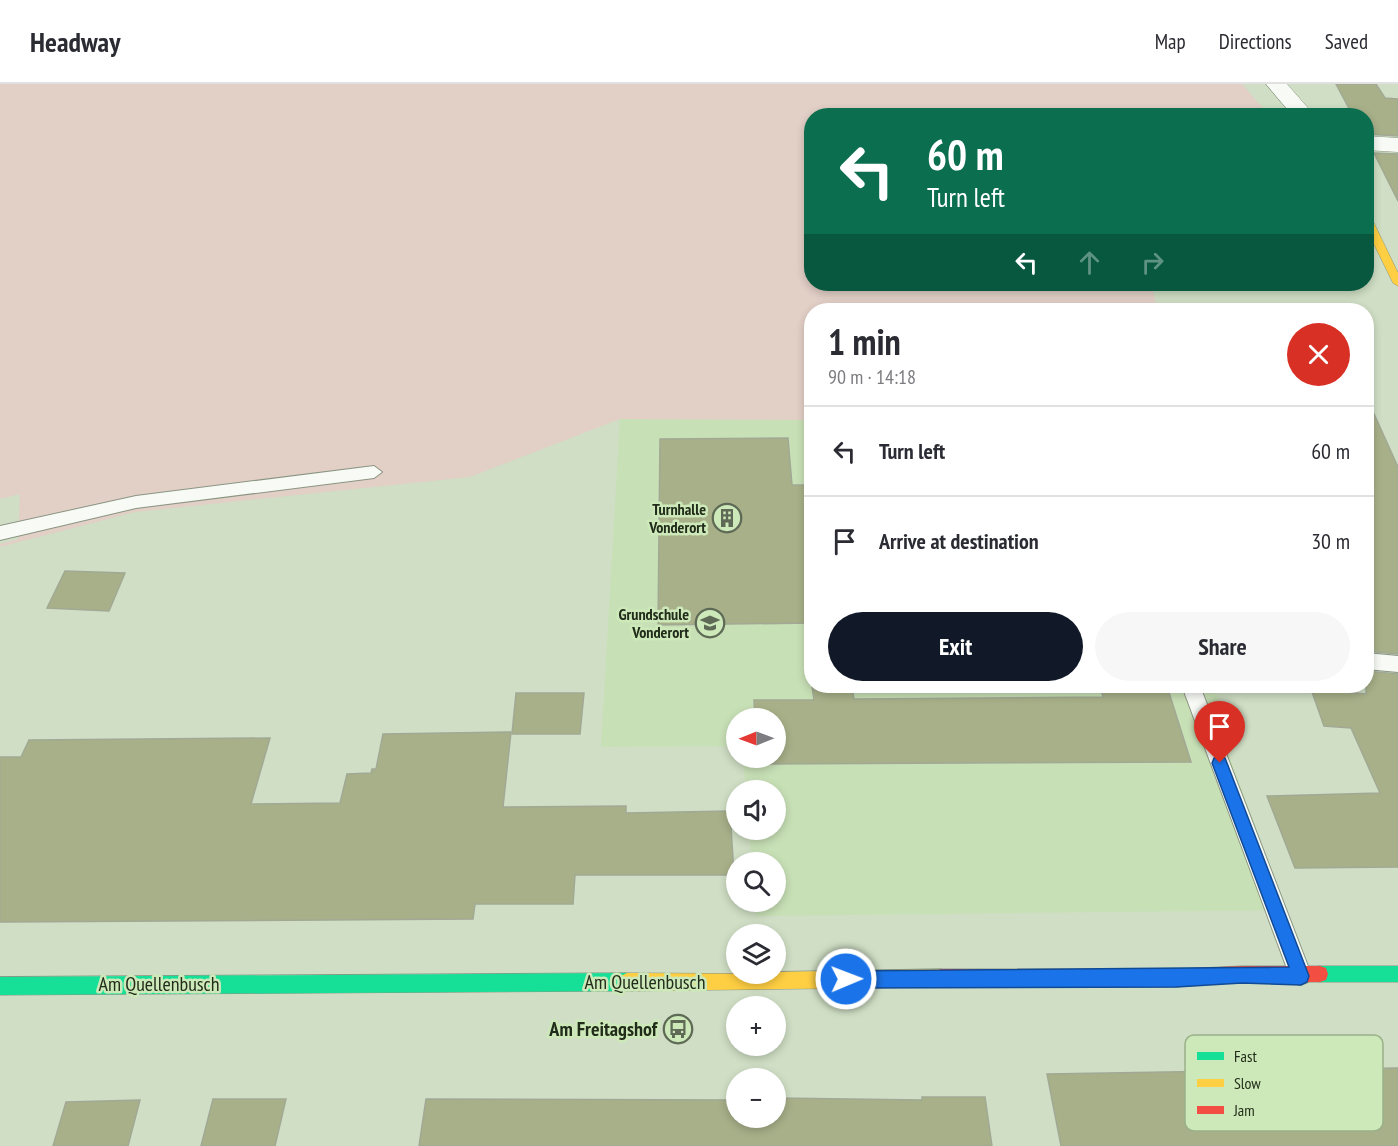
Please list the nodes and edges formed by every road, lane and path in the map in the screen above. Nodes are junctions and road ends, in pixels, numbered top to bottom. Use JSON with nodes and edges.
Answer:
{"nodes":[{"id":1,"x":1276,"y":84,"type":"edge"},
{"id":2,"x":1298,"y":108,"type":"edge"},
{"id":3,"x":1374,"y":144,"type":"edge"},
{"id":4,"x":1398,"y":145,"type":"edge"},
{"id":5,"x":1374,"y":234,"type":"edge"},
{"id":6,"x":1398,"y":283,"type":"edge"},
{"id":7,"x":374,"y":472,"type":"dead end"},
{"id":8,"x":0,"y":533,"type":"edge"},
{"id":9,"x":1374,"y":662,"type":"edge"},
{"id":10,"x":1398,"y":664,"type":"edge"},
{"id":11,"x":1194,"y":693,"type":"edge"},
{"id":12,"x":1398,"y":974,"type":"edge"},
{"id":13,"x":1301,"y":976,"type":"junction"},
{"id":14,"x":0,"y":986,"type":"edge"}],
"edges":[{"from":1,"to":2,"type":"street"},
{"from":3,"to":4,"type":"street"},
{"from":5,"to":6,"type":"street"},
{"from":7,"to":8,"type":"lane"},
{"from":9,"to":10,"type":"lane"},
{"from":11,"to":13,"type":"lane"},
{"from":12,"to":13,"type":"street","name":"Am Quellenbusch"},
{"from":13,"to":14,"type":"street","name":"Am Quellenbusch"}]}
